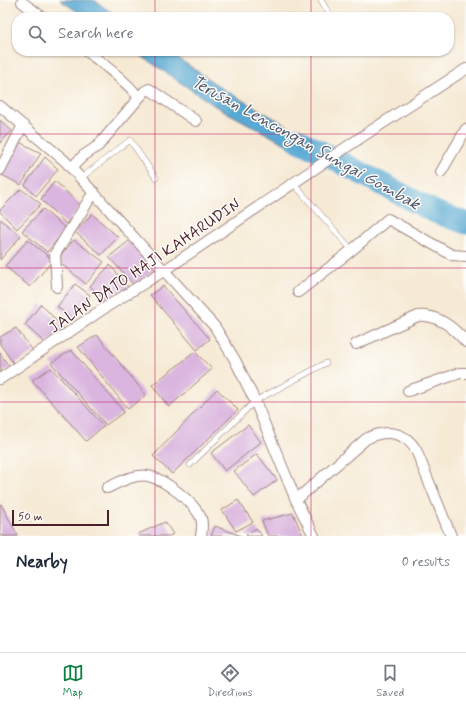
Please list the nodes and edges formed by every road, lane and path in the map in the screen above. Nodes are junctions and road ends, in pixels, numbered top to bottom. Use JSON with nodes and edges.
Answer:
{"nodes":[{"id":1,"x":321,"y":0,"type":"edge"},
{"id":2,"x":22,"y":2,"type":"dead end"},
{"id":3,"x":35,"y":12,"type":"edge"},
{"id":4,"x":328,"y":12,"type":"edge"},
{"id":5,"x":93,"y":56,"type":"edge"},
{"id":6,"x":464,"y":73,"type":"edge"},
{"id":7,"x":138,"y":99,"type":"junction"},
{"id":8,"x":0,"y":106,"type":"edge"},
{"id":9,"x":196,"y":121,"type":"dead end"},
{"id":10,"x":23,"y":125,"type":"junction"},
{"id":11,"x":466,"y":129,"type":"edge"},
{"id":12,"x":72,"y":168,"type":"junction"},
{"id":13,"x":0,"y":170,"type":"edge"},
{"id":14,"x":441,"y":172,"type":"dead end"},
{"id":15,"x":81,"y":178,"type":"junction"},
{"id":16,"x":156,"y":178,"type":"dead end"},
{"id":17,"x":293,"y":183,"type":"junction"},
{"id":18,"x":94,"y":192,"type":"junction"},
{"id":19,"x":352,"y":250,"type":"junction"},
{"id":20,"x":466,"y":256,"type":"edge"},
{"id":21,"x":165,"y":270,"type":"junction"},
{"id":22,"x":57,"y":287,"type":"dead end"},
{"id":23,"x":298,"y":292,"type":"dead end"},
{"id":24,"x":466,"y":342,"type":"edge"},
{"id":25,"x":356,"y":344,"type":"dead end"},
{"id":26,"x":326,"y":363,"type":"dead end"},
{"id":27,"x":466,"y":373,"type":"edge"},
{"id":28,"x":0,"y":379,"type":"edge"},
{"id":29,"x":408,"y":391,"type":"dead end"},
{"id":30,"x":255,"y":401,"type":"junction"},
{"id":31,"x":190,"y":465,"type":"dead end"},
{"id":32,"x":107,"y":488,"type":"dead end"},
{"id":33,"x":296,"y":500,"type":"junction"},
{"id":34,"x":201,"y":536,"type":"edge"},
{"id":35,"x":314,"y":536,"type":"edge"},
{"id":36,"x":451,"y":536,"type":"edge"}],
"edges":[{"from":1,"to":4,"type":"lane"},
{"from":2,"to":3,"type":"street"},
{"from":5,"to":7,"type":"street"},
{"from":6,"to":17,"type":"street","name":"JALAN DATO HAJI KAHARUDIN"},
{"from":7,"to":9,"type":"street"},
{"from":7,"to":12,"type":"street"},
{"from":8,"to":10,"type":"street"},
{"from":10,"to":12,"type":"street"},
{"from":10,"to":13,"type":"street"},
{"from":11,"to":14,"type":"street"},
{"from":12,"to":15,"type":"street"},
{"from":15,"to":16,"type":"lane"},
{"from":15,"to":18,"type":"street"},
{"from":17,"to":19,"type":"lane"},
{"from":17,"to":21,"type":"street","name":"JALAN DATO HAJI KAHARUDIN"},
{"from":18,"to":21,"type":"street"},
{"from":18,"to":22,"type":"street"},
{"from":19,"to":20,"type":"street"},
{"from":19,"to":23,"type":"street"},
{"from":21,"to":28,"type":"street","name":"JALAN DATO HAJI KAHARUDIN"},
{"from":21,"to":30,"type":"street"},
{"from":24,"to":25,"type":"street"},
{"from":26,"to":30,"type":"lane"},
{"from":27,"to":29,"type":"street"},
{"from":30,"to":31,"type":"lane"},
{"from":30,"to":33,"type":"street"},
{"from":32,"to":34,"type":"street"},
{"from":33,"to":35,"type":"street"},
{"from":33,"to":36,"type":"street"}]}
